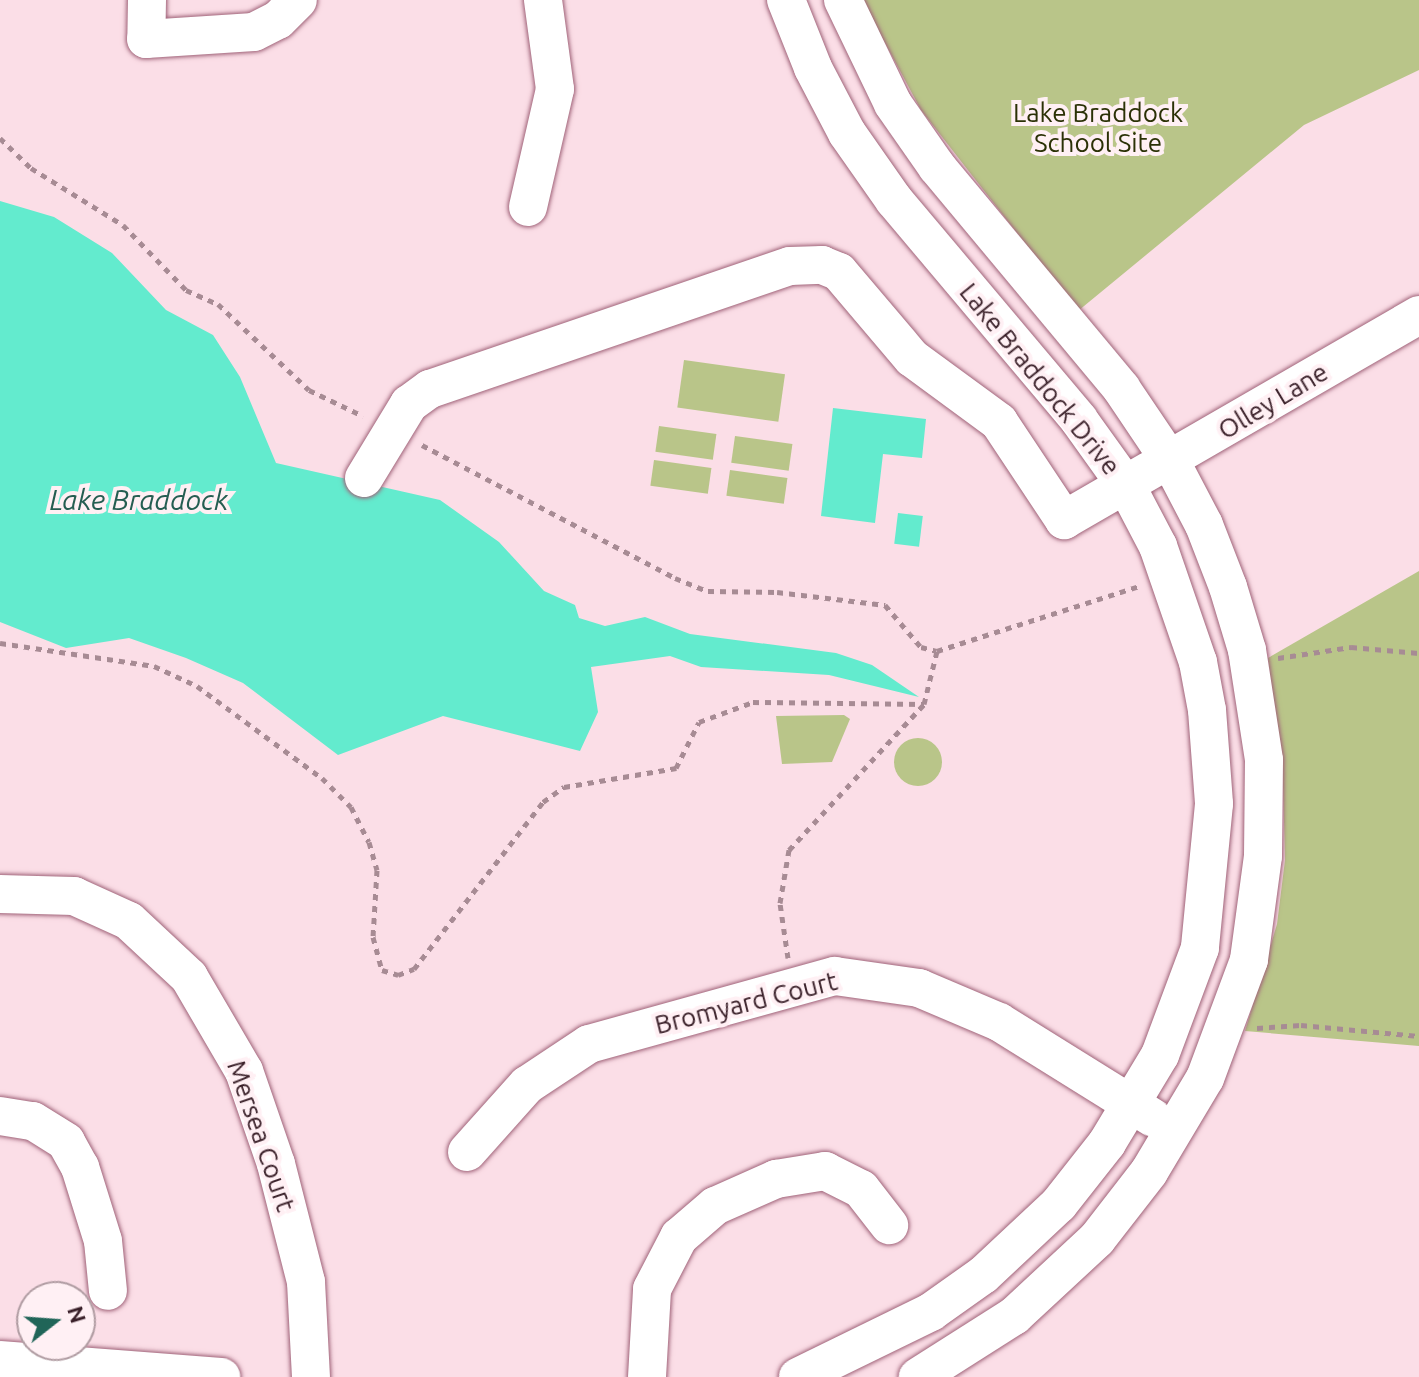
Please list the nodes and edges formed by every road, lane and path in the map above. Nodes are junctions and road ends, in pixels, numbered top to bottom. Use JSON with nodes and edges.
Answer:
{"nodes":[{"id":1,"x":147,"y":0,"type":"edge"},
{"id":2,"x":298,"y":0,"type":"edge"},
{"id":3,"x":543,"y":0,"type":"edge"},
{"id":4,"x":786,"y":0,"type":"edge"},
{"id":5,"x":843,"y":0,"type":"edge"},
{"id":6,"x":0,"y":138,"type":"edge"},
{"id":7,"x":528,"y":207,"type":"dead end"},
{"id":8,"x":1419,"y":315,"type":"edge"},
{"id":9,"x":392,"y":430,"type":"junction"},
{"id":10,"x":1171,"y":462,"type":"junction"},
{"id":11,"x":364,"y":478,"type":"dead end"},
{"id":12,"x":1127,"y":487,"type":"junction"},
{"id":13,"x":1170,"y":577,"type":"junction"},
{"id":14,"x":0,"y":643,"type":"edge"},
{"id":15,"x":937,"y":651,"type":"junction"},
{"id":16,"x":1419,"y":653,"type":"edge"},
{"id":17,"x":1249,"y":662,"type":"junction"},
{"id":18,"x":924,"y":704,"type":"junction"},
{"id":19,"x":0,"y":894,"type":"edge"},
{"id":20,"x":795,"y":987,"type":"junction"},
{"id":21,"x":1228,"y":1023,"type":"junction"},
{"id":22,"x":1419,"y":1036,"type":"edge"},
{"id":23,"x":1132,"y":1105,"type":"junction"},
{"id":24,"x":0,"y":1116,"type":"edge"},
{"id":25,"x":1175,"y":1131,"type":"junction"},
{"id":26,"x":467,"y":1152,"type":"dead end"},
{"id":27,"x":889,"y":1225,"type":"dead end"},
{"id":28,"x":108,"y":1291,"type":"dead end"},
{"id":29,"x":0,"y":1360,"type":"edge"},
{"id":30,"x":221,"y":1377,"type":"edge"},
{"id":31,"x":311,"y":1377,"type":"edge"},
{"id":32,"x":647,"y":1377,"type":"edge"},
{"id":33,"x":798,"y":1377,"type":"edge"},
{"id":34,"x":918,"y":1377,"type":"edge"}],
"edges":[{"from":1,"to":2,"type":"street"},
{"from":3,"to":7,"type":"street"},
{"from":4,"to":12,"type":"street","name":"Lake Braddock Drive"},
{"from":5,"to":10,"type":"street","name":"Lake Braddock Drive"},
{"from":6,"to":9,"type":"path"},
{"from":8,"to":10,"type":"street","name":"Olley Lane"},
{"from":9,"to":11,"type":"street"},
{"from":9,"to":12,"type":"street","name":"Olley Lane"},
{"from":9,"to":15,"type":"path"},
{"from":10,"to":12,"type":"street","name":"Olley Lane"},
{"from":10,"to":17,"type":"street","name":"Lake Braddock Drive"},
{"from":12,"to":13,"type":"street","name":"Lake Braddock Drive"},
{"from":13,"to":15,"type":"path"},
{"from":13,"to":23,"type":"street","name":"Lake Braddock Drive"},
{"from":14,"to":18,"type":"path"},
{"from":15,"to":18,"type":"path"},
{"from":16,"to":17,"type":"path"},
{"from":17,"to":21,"type":"street","name":"Lake Braddock Drive"},
{"from":18,"to":20,"type":"path"},
{"from":19,"to":31,"type":"street","name":"Mersea Court"},
{"from":20,"to":23,"type":"street","name":"Bromyard Court"},
{"from":20,"to":26,"type":"street","name":"Bromyard Court"},
{"from":21,"to":22,"type":"path"},
{"from":21,"to":25,"type":"street","name":"Lake Braddock Drive"},
{"from":23,"to":25,"type":"street","name":"Bromyard Court"},
{"from":23,"to":33,"type":"street","name":"Lake Braddock Drive"},
{"from":24,"to":28,"type":"street"},
{"from":25,"to":34,"type":"street","name":"Lake Braddock Drive"},
{"from":27,"to":32,"type":"street"},
{"from":29,"to":30,"type":"street"}]}
